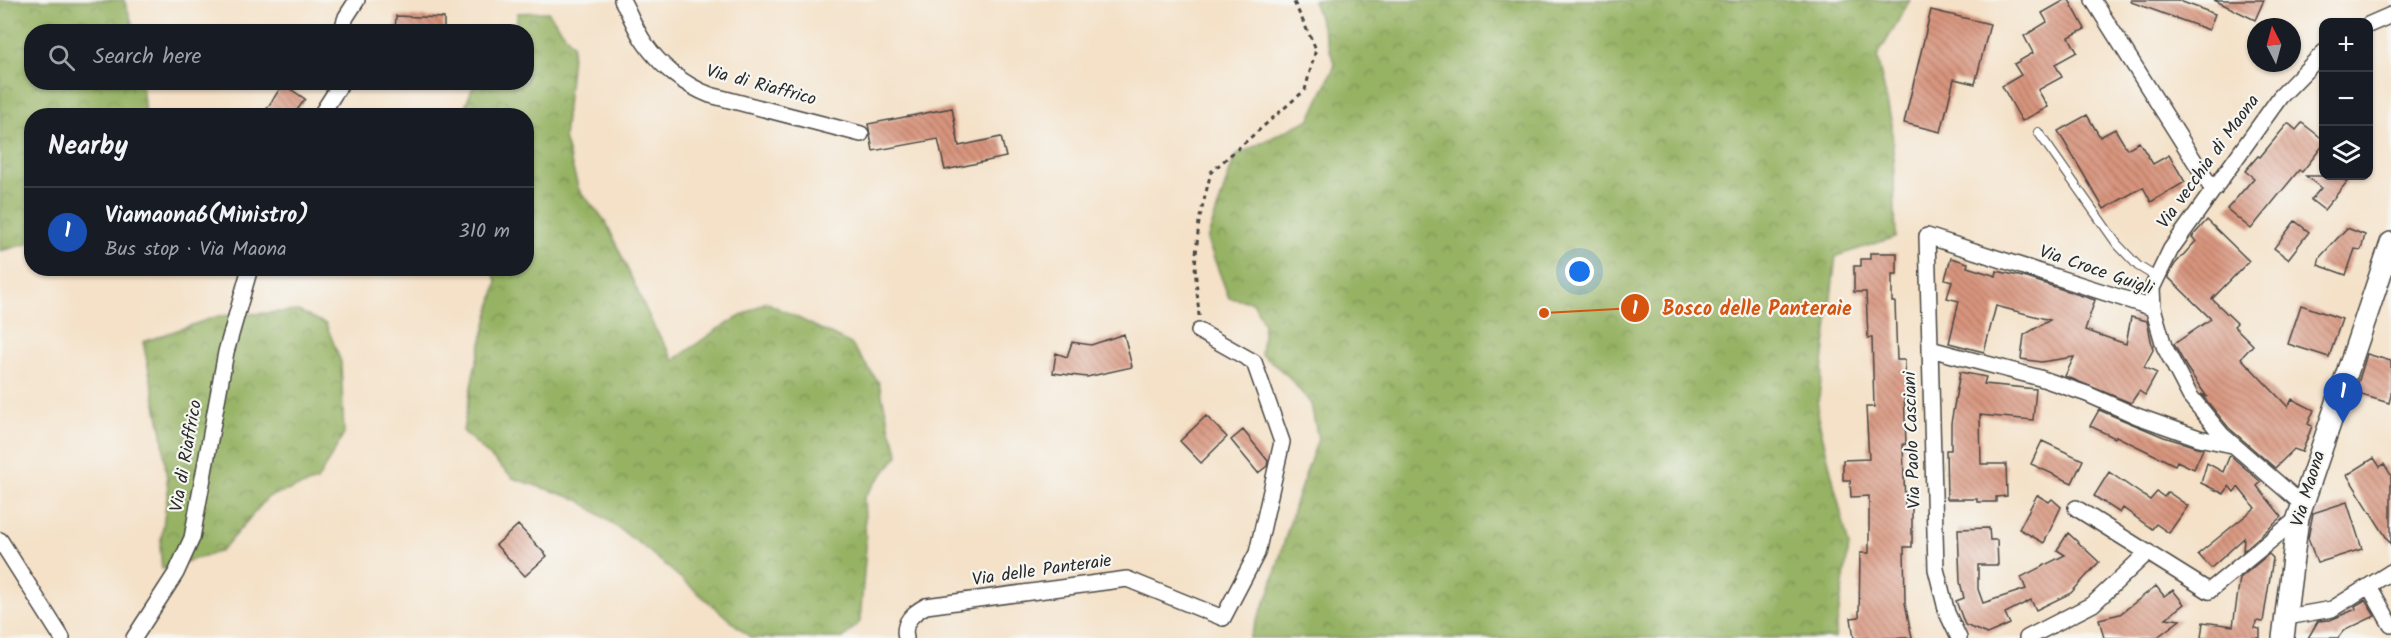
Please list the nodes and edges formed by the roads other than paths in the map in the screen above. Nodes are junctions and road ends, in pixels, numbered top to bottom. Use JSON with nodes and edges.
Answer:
{"nodes":[{"id":1,"x":357,"y":0,"type":"edge"},
{"id":2,"x":622,"y":0,"type":"edge"},
{"id":3,"x":2093,"y":0,"type":"edge"},
{"id":4,"x":2391,"y":15,"type":"edge"},
{"id":5,"x":2373,"y":23,"type":"edge"},
{"id":6,"x":344,"y":24,"type":"edge"},
{"id":7,"x":2319,"y":57,"type":"edge"},
{"id":8,"x":337,"y":90,"type":"edge"},
{"id":9,"x":325,"y":108,"type":"edge"},
{"id":10,"x":2038,"y":132,"type":"dead end"},
{"id":11,"x":861,"y":134,"type":"dead end"},
{"id":12,"x":2215,"y":189,"type":"junction"},
{"id":13,"x":1927,"y":236,"type":"joint"},
{"id":14,"x":2391,"y":243,"type":"edge"},
{"id":15,"x":248,"y":276,"type":"edge"},
{"id":16,"x":2156,"y":277,"type":"junction"},
{"id":17,"x":2153,"y":308,"type":"junction"},
{"id":18,"x":1199,"y":331,"type":"road end"},
{"id":19,"x":1930,"y":349,"type":"junction"},
{"id":20,"x":2235,"y":446,"type":"junction"},
{"id":21,"x":2076,"y":508,"type":"dead end"},
{"id":22,"x":2300,"y":511,"type":"junction"},
{"id":23,"x":0,"y":540,"type":"edge"},
{"id":24,"x":2148,"y":552,"type":"junction"},
{"id":25,"x":2391,"y":572,"type":"edge"},
{"id":26,"x":2369,"y":586,"type":"junction"},
{"id":27,"x":2287,"y":617,"type":"junction"},
{"id":28,"x":2391,"y":625,"type":"edge"},
{"id":29,"x":62,"y":638,"type":"edge"},
{"id":30,"x":134,"y":638,"type":"edge"},
{"id":31,"x":906,"y":638,"type":"edge"},
{"id":32,"x":1959,"y":638,"type":"edge"},
{"id":33,"x":2027,"y":638,"type":"edge"},
{"id":34,"x":2283,"y":638,"type":"edge"}],
"edges":[{"from":1,"to":6,"type":"street"},
{"from":2,"to":11,"type":"street","name":"Via di Riaffrico"},
{"from":3,"to":12,"type":"street"},
{"from":4,"to":5,"type":"street"},
{"from":7,"to":12,"type":"street","name":"Via vecchia di Maona"},
{"from":8,"to":9,"type":"street"},
{"from":10,"to":16,"type":"lane"},
{"from":12,"to":16,"type":"street","name":"Via vecchia di Maona"},
{"from":13,"to":17,"type":"street","name":"Via Croce Guigli"},
{"from":13,"to":19,"type":"street","name":"Via Paolo Casciani"},
{"from":14,"to":22,"type":"main road","name":"Via Maona"},
{"from":15,"to":30,"type":"street","name":"Via di Riaffrico"},
{"from":16,"to":17,"type":"street","name":"Via vecchia di Maona"},
{"from":17,"to":20,"type":"street","name":"Via Croce Guigli"},
{"from":18,"to":31,"type":"street","name":"Via delle Panteraie"},
{"from":19,"to":20,"type":"street"},
{"from":19,"to":32,"type":"street","name":"Via Paolo Casciani"},
{"from":20,"to":22,"type":"street","name":"Via Croce Guigli"},
{"from":21,"to":24,"type":"street"},
{"from":22,"to":24,"type":"street"},
{"from":22,"to":27,"type":"main road","name":"Via Maona"},
{"from":23,"to":29,"type":"street"},
{"from":24,"to":33,"type":"street"},
{"from":25,"to":26,"type":"street"},
{"from":26,"to":27,"type":"street"},
{"from":26,"to":28,"type":"street"},
{"from":27,"to":34,"type":"main road","name":"Via Maona"}]}
